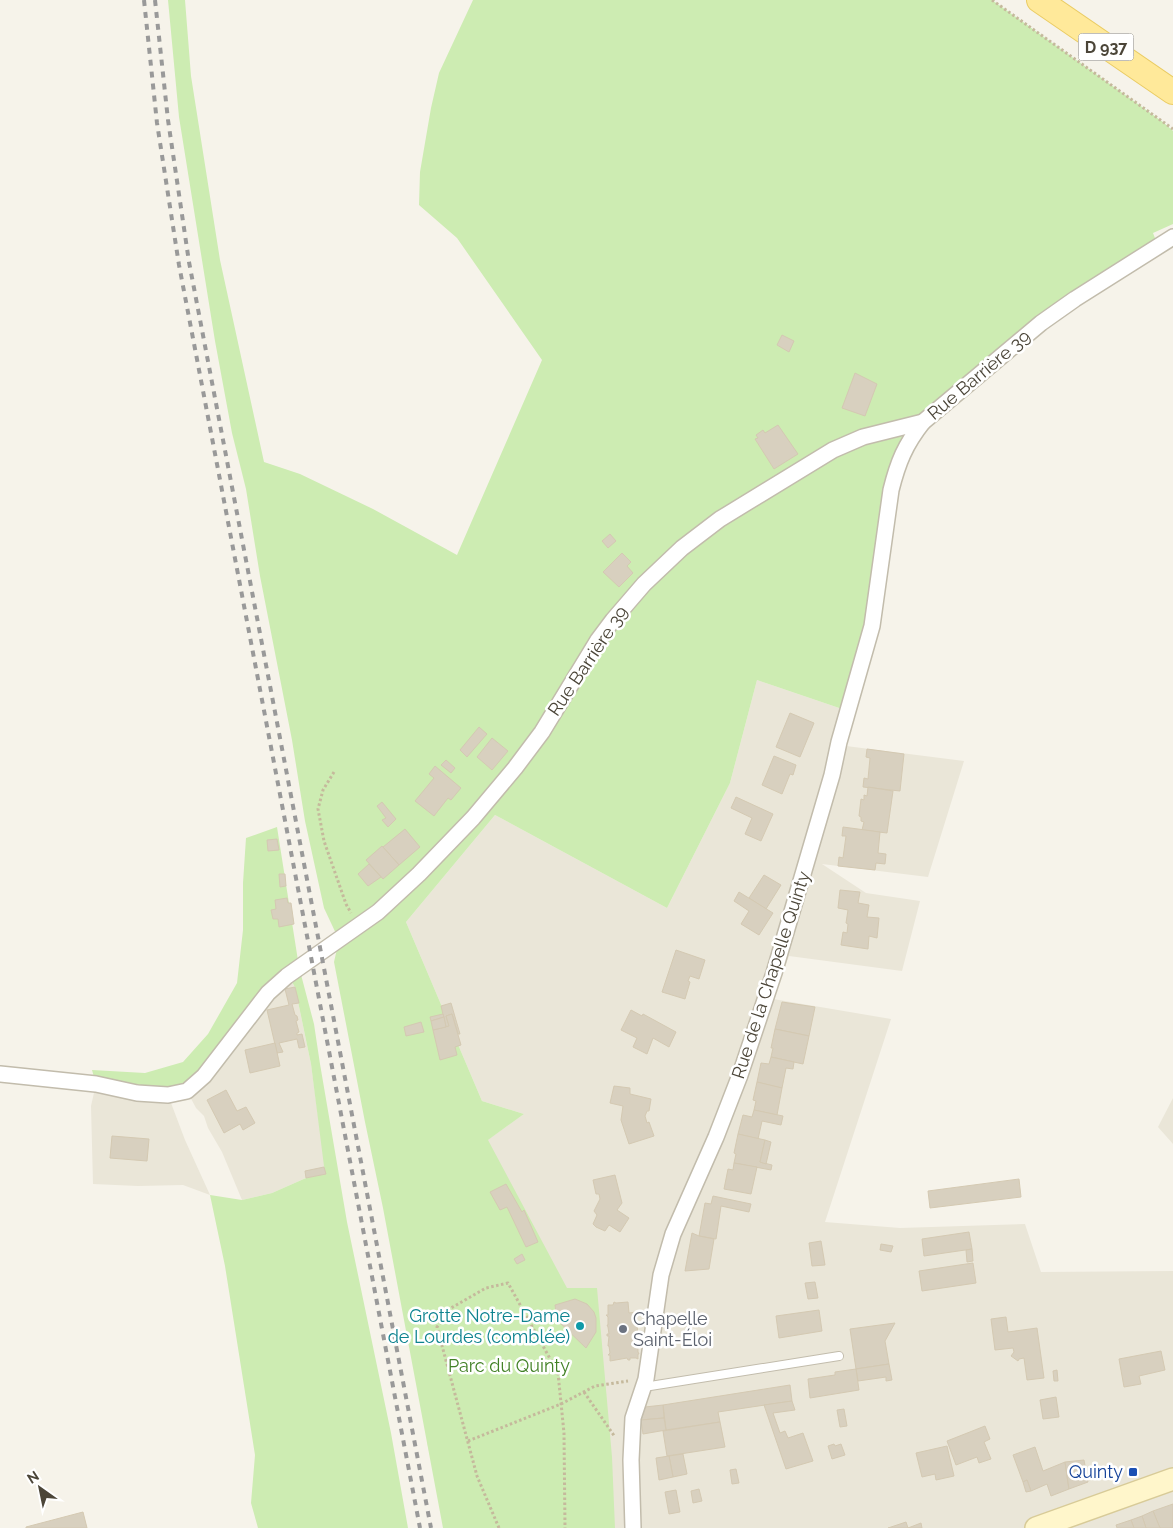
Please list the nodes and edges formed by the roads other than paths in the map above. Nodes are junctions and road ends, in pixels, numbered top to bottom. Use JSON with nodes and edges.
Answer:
{"nodes":[{"id":1,"x":1039,"y":0,"type":"edge"},
{"id":2,"x":1173,"y":92,"type":"edge"},
{"id":3,"x":1173,"y":237,"type":"edge"},
{"id":4,"x":923,"y":422,"type":"junction"},
{"id":5,"x":0,"y":1074,"type":"edge"},
{"id":6,"x":839,"y":1356,"type":"dead end"},
{"id":7,"x":644,"y":1387,"type":"junction"},
{"id":8,"x":1173,"y":1479,"type":"edge"},
{"id":9,"x":633,"y":1528,"type":"edge"},
{"id":10,"x":1036,"y":1528,"type":"edge"}],
"edges":[{"from":1,"to":2,"type":"main road","number":"D 937"},
{"from":3,"to":4,"type":"street","name":"Rue Barrière 39"},
{"from":4,"to":5,"type":"street","name":"Rue Barrière 39"},
{"from":4,"to":7,"type":"street","name":"Rue de la Chapelle Quinty"},
{"from":6,"to":7,"type":"lane"},
{"from":7,"to":9,"type":"street","name":"Rue de la Chapelle Quinty"},
{"from":8,"to":10,"type":"main road"}]}
